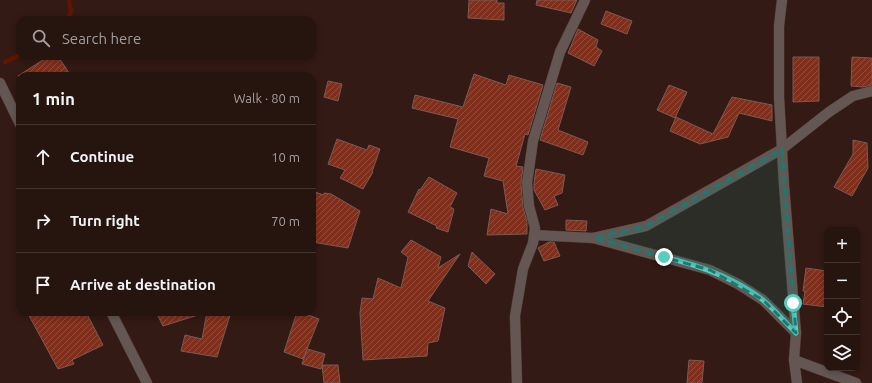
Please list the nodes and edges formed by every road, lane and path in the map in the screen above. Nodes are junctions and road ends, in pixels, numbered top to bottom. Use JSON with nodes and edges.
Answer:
{"nodes":[{"id":1,"x":585,"y":0,"type":"edge"},
{"id":2,"x":782,"y":0,"type":"edge"},
{"id":3,"x":0,"y":83,"type":"edge"},
{"id":4,"x":872,"y":92,"type":"edge"},
{"id":5,"x":16,"y":116,"type":"edge"},
{"id":6,"x":782,"y":149,"type":"junction"},
{"id":7,"x":534,"y":235,"type":"junction"},
{"id":8,"x":593,"y":238,"type":"junction"},
{"id":9,"x":113,"y":316,"type":"edge"},
{"id":10,"x":796,"y":333,"type":"junction"},
{"id":11,"x":794,"y":360,"type":"junction"},
{"id":12,"x":147,"y":383,"type":"edge"},
{"id":13,"x":517,"y":383,"type":"edge"},
{"id":14,"x":797,"y":383,"type":"edge"},
{"id":15,"x":856,"y":383,"type":"edge"}],
"edges":[{"from":1,"to":7,"type":"street"},
{"from":2,"to":6,"type":"street"},
{"from":3,"to":5,"type":"street"},
{"from":4,"to":6,"type":"street"},
{"from":6,"to":8,"type":"street"},
{"from":6,"to":10,"type":"street"},
{"from":7,"to":8,"type":"street"},
{"from":7,"to":13,"type":"street"},
{"from":8,"to":10,"type":"street"},
{"from":9,"to":12,"type":"street"},
{"from":10,"to":11,"type":"street"},
{"from":11,"to":14,"type":"street"},
{"from":11,"to":15,"type":"street"}]}
